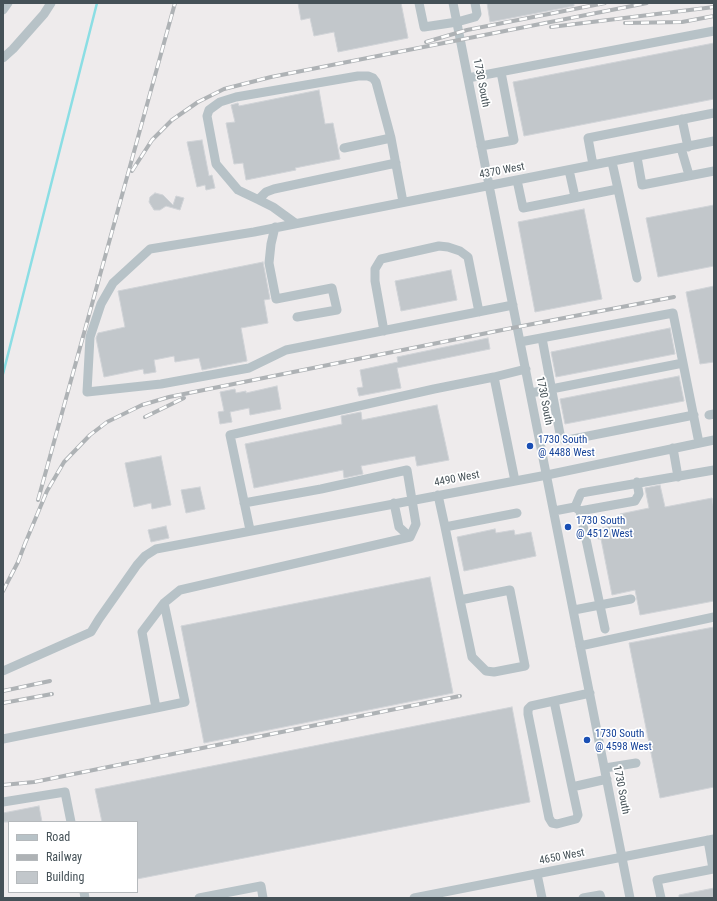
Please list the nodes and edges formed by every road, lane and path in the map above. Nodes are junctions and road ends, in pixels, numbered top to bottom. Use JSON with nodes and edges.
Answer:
{"nodes":[{"id":1,"x":8,"y":3,"type":"edge"},
{"id":2,"x":51,"y":3,"type":"edge"},
{"id":3,"x":419,"y":3,"type":"edge"},
{"id":4,"x":453,"y":3,"type":"edge"},
{"id":5,"x":475,"y":3,"type":"edge"},
{"id":6,"x":3,"y":10,"type":"edge"},
{"id":7,"x":457,"y":22,"type":"junction"},
{"id":8,"x":714,"y":31,"type":"edge"},
{"id":9,"x":3,"y":58,"type":"edge"},
{"id":10,"x":501,"y":72,"type":"junction"},
{"id":11,"x":468,"y":78,"type":"junction"},
{"id":12,"x":714,"y":113,"type":"edge"},
{"id":13,"x":682,"y":119,"type":"junction"},
{"id":14,"x":391,"y":138,"type":"junction"},
{"id":15,"x":714,"y":142,"type":"edge"},
{"id":16,"x":481,"y":146,"type":"junction"},
{"id":17,"x":685,"y":147,"type":"junction"},
{"id":18,"x":344,"y":148,"type":"dead end"},
{"id":19,"x":637,"y":157,"type":"junction"},
{"id":20,"x":612,"y":162,"type":"junction"},
{"id":21,"x":396,"y":163,"type":"junction"},
{"id":22,"x":593,"y":165,"type":"junction"},
{"id":23,"x":569,"y":170,"type":"junction"},
{"id":24,"x":714,"y":171,"type":"edge"},
{"id":25,"x":689,"y":176,"type":"junction"},
{"id":26,"x":517,"y":180,"type":"junction"},
{"id":27,"x":489,"y":186,"type":"junction"},
{"id":28,"x":618,"y":189,"type":"junction"},
{"id":29,"x":575,"y":197,"type":"junction"},
{"id":30,"x":259,"y":200,"type":"junction"},
{"id":31,"x":403,"y":202,"type":"junction"},
{"id":32,"x":295,"y":223,"type":"junction"},
{"id":33,"x":275,"y":227,"type":"junction"},
{"id":34,"x":636,"y":278,"type":"dead end"},
{"id":35,"x":513,"y":305,"type":"junction"},
{"id":36,"x":479,"y":312,"type":"junction"},
{"id":37,"x":297,"y":317,"type":"dead end"},
{"id":38,"x":384,"y":331,"type":"junction"},
{"id":39,"x":542,"y":338,"type":"junction"},
{"id":40,"x":520,"y":342,"type":"junction"},
{"id":41,"x":683,"y":363,"type":"junction"},
{"id":42,"x":526,"y":369,"type":"junction"},
{"id":43,"x":494,"y":377,"type":"junction"},
{"id":44,"x":552,"y":389,"type":"junction"},
{"id":45,"x":531,"y":394,"type":"junction"},
{"id":46,"x":694,"y":415,"type":"junction"},
{"id":47,"x":714,"y":440,"type":"edge"},
{"id":48,"x":699,"y":443,"type":"junction"},
{"id":49,"x":673,"y":448,"type":"junction"},
{"id":50,"x":714,"y":470,"type":"edge"},
{"id":51,"x":546,"y":475,"type":"junction"},
{"id":52,"x":678,"y":477,"type":"junction"},
{"id":53,"x":515,"y":481,"type":"junction"},
{"id":54,"x":637,"y":482,"type":"junction"},
{"id":55,"x":438,"y":495,"type":"junction"},
{"id":56,"x":412,"y":500,"type":"junction"},
{"id":57,"x":244,"y":503,"type":"junction"},
{"id":58,"x":394,"y":503,"type":"junction"},
{"id":59,"x":578,"y":509,"type":"junction"},
{"id":60,"x":554,"y":511,"type":"junction"},
{"id":61,"x":517,"y":513,"type":"dead end"},
{"id":62,"x":445,"y":527,"type":"junction"},
{"id":63,"x":250,"y":530,"type":"junction"},
{"id":64,"x":410,"y":537,"type":"junction"},
{"id":65,"x":631,"y":599,"type":"dead end"},
{"id":66,"x":460,"y":600,"type":"junction"},
{"id":67,"x":164,"y":603,"type":"junction"},
{"id":68,"x":600,"y":605,"type":"junction"},
{"id":69,"x":574,"y":610,"type":"junction"},
{"id":70,"x":714,"y":617,"type":"edge"},
{"id":71,"x":605,"y":629,"type":"dead end"},
{"id":72,"x":580,"y":646,"type":"junction"},
{"id":73,"x":3,"y":671,"type":"edge"},
{"id":74,"x":590,"y":693,"type":"junction"},
{"id":75,"x":554,"y":701,"type":"junction"},
{"id":76,"x":156,"y":708,"type":"junction"},
{"id":77,"x":3,"y":739,"type":"edge"},
{"id":78,"x":636,"y":763,"type":"dead end"},
{"id":79,"x":604,"y":768,"type":"junction"},
{"id":80,"x":607,"y":779,"type":"junction"},
{"id":81,"x":572,"y":787,"type":"junction"},
{"id":82,"x":3,"y":802,"type":"edge"},
{"id":83,"x":71,"y":821,"type":"edge"},
{"id":84,"x":711,"y":839,"type":"edge"},
{"id":85,"x":622,"y":857,"type":"junction"},
{"id":86,"x":714,"y":869,"type":"edge"},
{"id":87,"x":537,"y":874,"type":"junction"},
{"id":88,"x":199,"y":898,"type":"edge"},
{"id":89,"x":263,"y":898,"type":"edge"},
{"id":90,"x":417,"y":898,"type":"edge"},
{"id":91,"x":542,"y":898,"type":"edge"},
{"id":92,"x":583,"y":898,"type":"edge"},
{"id":93,"x":601,"y":898,"type":"edge"},
{"id":94,"x":630,"y":898,"type":"edge"},
{"id":95,"x":661,"y":898,"type":"edge"}],
"edges":[{"from":1,"to":6,"type":"street"},
{"from":2,"to":9,"type":"street"},
{"from":3,"to":7,"type":"street"},
{"from":4,"to":7,"type":"street","name":"1730 South"},
{"from":5,"to":7,"type":"street"},
{"from":7,"to":11,"type":"street","name":"1730 South"},
{"from":8,"to":10,"type":"street"},
{"from":10,"to":11,"type":"street"},
{"from":10,"to":16,"type":"street"},
{"from":11,"to":16,"type":"street","name":"1730 South"},
{"from":12,"to":13,"type":"street"},
{"from":13,"to":17,"type":"street"},
{"from":13,"to":22,"type":"street"},
{"from":14,"to":18,"type":"street"},
{"from":14,"to":21,"type":"street"},
{"from":14,"to":30,"type":"street"},
{"from":15,"to":17,"type":"street","name":"4370 West"},
{"from":16,"to":27,"type":"street","name":"1730 South"},
{"from":17,"to":19,"type":"street","name":"4370 West"},
{"from":17,"to":25,"type":"street"},
{"from":19,"to":20,"type":"street","name":"4370 West"},
{"from":19,"to":25,"type":"street"},
{"from":20,"to":22,"type":"street","name":"4370 West"},
{"from":20,"to":28,"type":"street"},
{"from":21,"to":30,"type":"street"},
{"from":21,"to":31,"type":"street"},
{"from":22,"to":23,"type":"street","name":"4370 West"},
{"from":23,"to":26,"type":"street","name":"4370 West"},
{"from":23,"to":29,"type":"street"},
{"from":24,"to":25,"type":"street"},
{"from":26,"to":27,"type":"street","name":"4370 West"},
{"from":26,"to":29,"type":"street"},
{"from":27,"to":31,"type":"street","name":"4370 West"},
{"from":27,"to":35,"type":"street","name":"1730 South"},
{"from":28,"to":29,"type":"street"},
{"from":28,"to":34,"type":"street"},
{"from":30,"to":32,"type":"street"},
{"from":31,"to":32,"type":"street","name":"4370 West"},
{"from":32,"to":33,"type":"street","name":"4370 West"},
{"from":33,"to":37,"type":"street"},
{"from":33,"to":38,"type":"street","name":"4370 West"},
{"from":35,"to":36,"type":"street"},
{"from":35,"to":40,"type":"street","name":"1730 South"},
{"from":36,"to":38,"type":"street"},
{"from":36,"to":38,"type":"street"},
{"from":39,"to":40,"type":"street"},
{"from":39,"to":41,"type":"street"},
{"from":39,"to":44,"type":"street"},
{"from":40,"to":42,"type":"street","name":"1730 South"},
{"from":41,"to":44,"type":"street"},
{"from":41,"to":46,"type":"street"},
{"from":42,"to":43,"type":"street"},
{"from":42,"to":45,"type":"street","name":"1730 South"},
{"from":43,"to":53,"type":"street"},
{"from":43,"to":57,"type":"street"},
{"from":44,"to":45,"type":"street"},
{"from":44,"to":46,"type":"street"},
{"from":45,"to":51,"type":"street","name":"1730 South"},
{"from":46,"to":48,"type":"street"},
{"from":47,"to":48,"type":"street","name":"4490 West"},
{"from":48,"to":49,"type":"street","name":"4490 West"},
{"from":49,"to":51,"type":"street","name":"4490 West"},
{"from":49,"to":52,"type":"street"},
{"from":50,"to":52,"type":"street"},
{"from":51,"to":53,"type":"street","name":"4490 West"},
{"from":51,"to":60,"type":"street","name":"1730 South"},
{"from":52,"to":54,"type":"street"},
{"from":53,"to":55,"type":"street","name":"4490 West"},
{"from":54,"to":59,"type":"street"},
{"from":54,"to":59,"type":"street"},
{"from":55,"to":56,"type":"street","name":"4490 West"},
{"from":55,"to":62,"type":"street"},
{"from":56,"to":57,"type":"street"},
{"from":56,"to":58,"type":"street","name":"4490 West"},
{"from":56,"to":64,"type":"street"},
{"from":57,"to":63,"type":"street"},
{"from":58,"to":63,"type":"street","name":"4490 West"},
{"from":58,"to":64,"type":"street"},
{"from":59,"to":60,"type":"street"},
{"from":59,"to":68,"type":"street"},
{"from":60,"to":69,"type":"street","name":"1730 South"},
{"from":61,"to":62,"type":"street"},
{"from":62,"to":66,"type":"street"},
{"from":63,"to":73,"type":"street","name":"4490 West"},
{"from":64,"to":67,"type":"street"},
{"from":65,"to":68,"type":"street"},
{"from":66,"to":66,"type":"street"},
{"from":67,"to":76,"type":"street"},
{"from":67,"to":76,"type":"street"},
{"from":68,"to":69,"type":"street"},
{"from":68,"to":71,"type":"street"},
{"from":69,"to":72,"type":"street","name":"1730 South"},
{"from":70,"to":72,"type":"street"},
{"from":72,"to":74,"type":"street","name":"1730 South"},
{"from":74,"to":75,"type":"street"},
{"from":74,"to":79,"type":"street","name":"1730 South"},
{"from":75,"to":81,"type":"street"},
{"from":75,"to":81,"type":"street"},
{"from":76,"to":77,"type":"street"},
{"from":78,"to":79,"type":"street"},
{"from":79,"to":80,"type":"street","name":"1730 South"},
{"from":80,"to":81,"type":"street"},
{"from":80,"to":85,"type":"street","name":"1730 South"},
{"from":82,"to":83,"type":"street"},
{"from":84,"to":85,"type":"street","name":"4650 West"},
{"from":84,"to":86,"type":"street"},
{"from":85,"to":87,"type":"street","name":"4650 West"},
{"from":85,"to":94,"type":"street","name":"1730 South"},
{"from":86,"to":95,"type":"street"},
{"from":87,"to":90,"type":"street","name":"4650 West"},
{"from":87,"to":91,"type":"street"},
{"from":88,"to":89,"type":"street"},
{"from":92,"to":93,"type":"street"}]}
